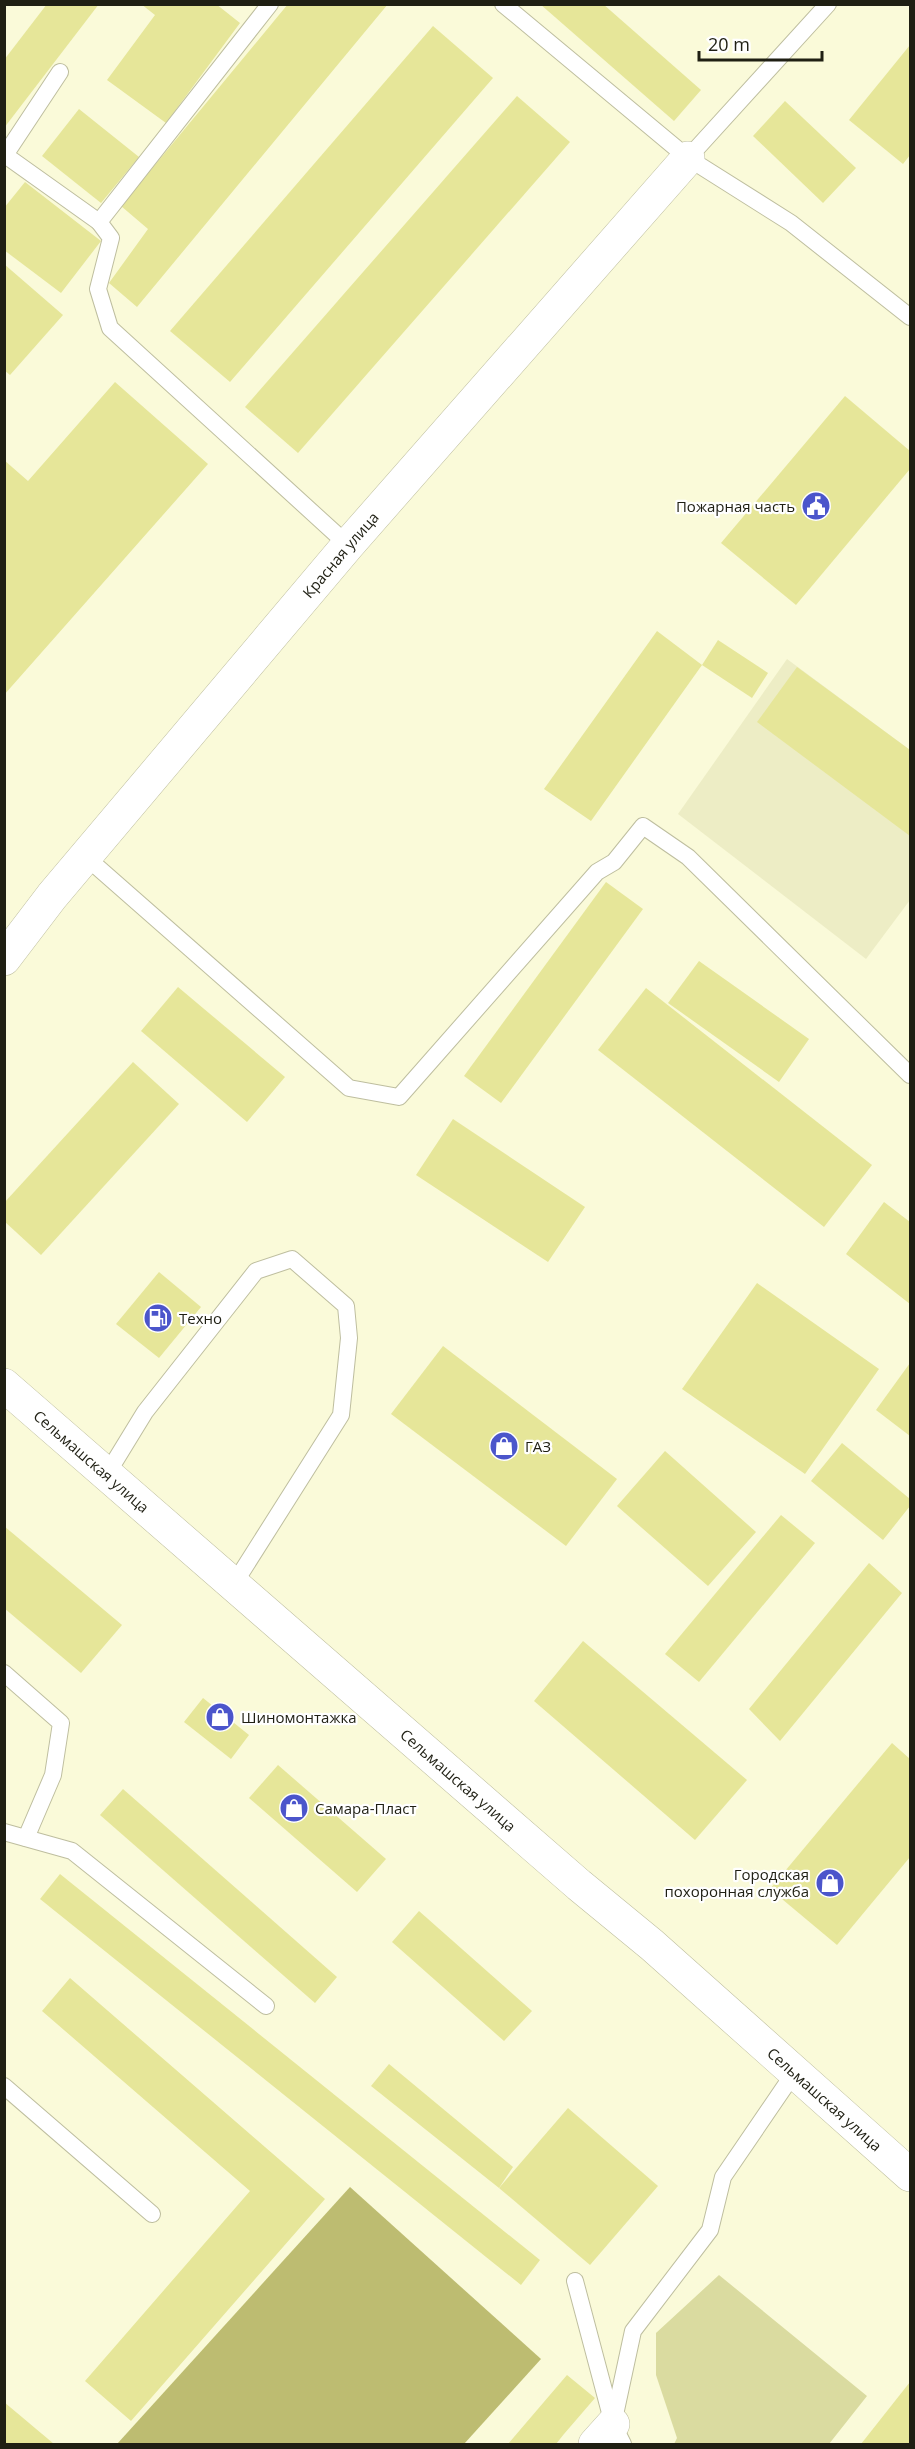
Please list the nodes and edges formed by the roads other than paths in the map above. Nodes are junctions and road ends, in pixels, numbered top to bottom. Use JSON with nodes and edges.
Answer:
{"nodes":[{"id":1,"x":504,"y":4,"type":"edge"},
{"id":2,"x":828,"y":4,"type":"edge"},
{"id":3,"x":263,"y":7,"type":"edge"},
{"id":4,"x":60,"y":72,"type":"dead end"},
{"id":5,"x":5,"y":155,"type":"edge"},
{"id":6,"x":688,"y":158,"type":"junction"},
{"id":7,"x":99,"y":222,"type":"junction"},
{"id":8,"x":910,"y":317,"type":"edge"},
{"id":9,"x":348,"y":545,"type":"junction"},
{"id":10,"x":86,"y":857,"type":"junction"},
{"id":11,"x":4,"y":959,"type":"edge"},
{"id":12,"x":910,"y":1075,"type":"edge"},
{"id":13,"x":4,"y":1385,"type":"edge"},
{"id":14,"x":107,"y":1474,"type":"junction"},
{"id":15,"x":234,"y":1584,"type":"junction"},
{"id":16,"x":4,"y":1673,"type":"edge"},
{"id":17,"x":4,"y":1832,"type":"edge"},
{"id":18,"x":26,"y":1838,"type":"junction"},
{"id":19,"x":266,"y":2006,"type":"dead end"},
{"id":20,"x":794,"y":2073,"type":"junction"},
{"id":21,"x":4,"y":2086,"type":"edge"},
{"id":22,"x":910,"y":2175,"type":"edge"},
{"id":23,"x":152,"y":2214,"type":"dead end"},
{"id":24,"x":575,"y":2281,"type":"dead end"},
{"id":25,"x":610,"y":2438,"type":"edge"}],
"edges":[{"from":1,"to":6,"type":"lane"},
{"from":2,"to":6,"type":"lane"},
{"from":3,"to":7,"type":"lane"},
{"from":4,"to":5,"type":"lane"},
{"from":5,"to":7,"type":"lane"},
{"from":6,"to":8,"type":"lane"},
{"from":6,"to":9,"type":"main road","name":"Красная улица"},
{"from":7,"to":9,"type":"lane"},
{"from":9,"to":10,"type":"main road","name":"Красная улица"},
{"from":10,"to":11,"type":"main road","name":"Красная улица"},
{"from":10,"to":12,"type":"lane"},
{"from":13,"to":14,"type":"main road","name":"Сельмашская улица"},
{"from":14,"to":15,"type":"main road","name":"Сельмашская улица"},
{"from":14,"to":15,"type":"lane"},
{"from":15,"to":20,"type":"main road","name":"Сельмашская улица"},
{"from":16,"to":18,"type":"lane"},
{"from":17,"to":18,"type":"lane"},
{"from":18,"to":19,"type":"lane"},
{"from":20,"to":22,"type":"main road","name":"Сельмашская улица"},
{"from":20,"to":25,"type":"lane"},
{"from":21,"to":23,"type":"lane"},
{"from":24,"to":25,"type":"lane"}]}
